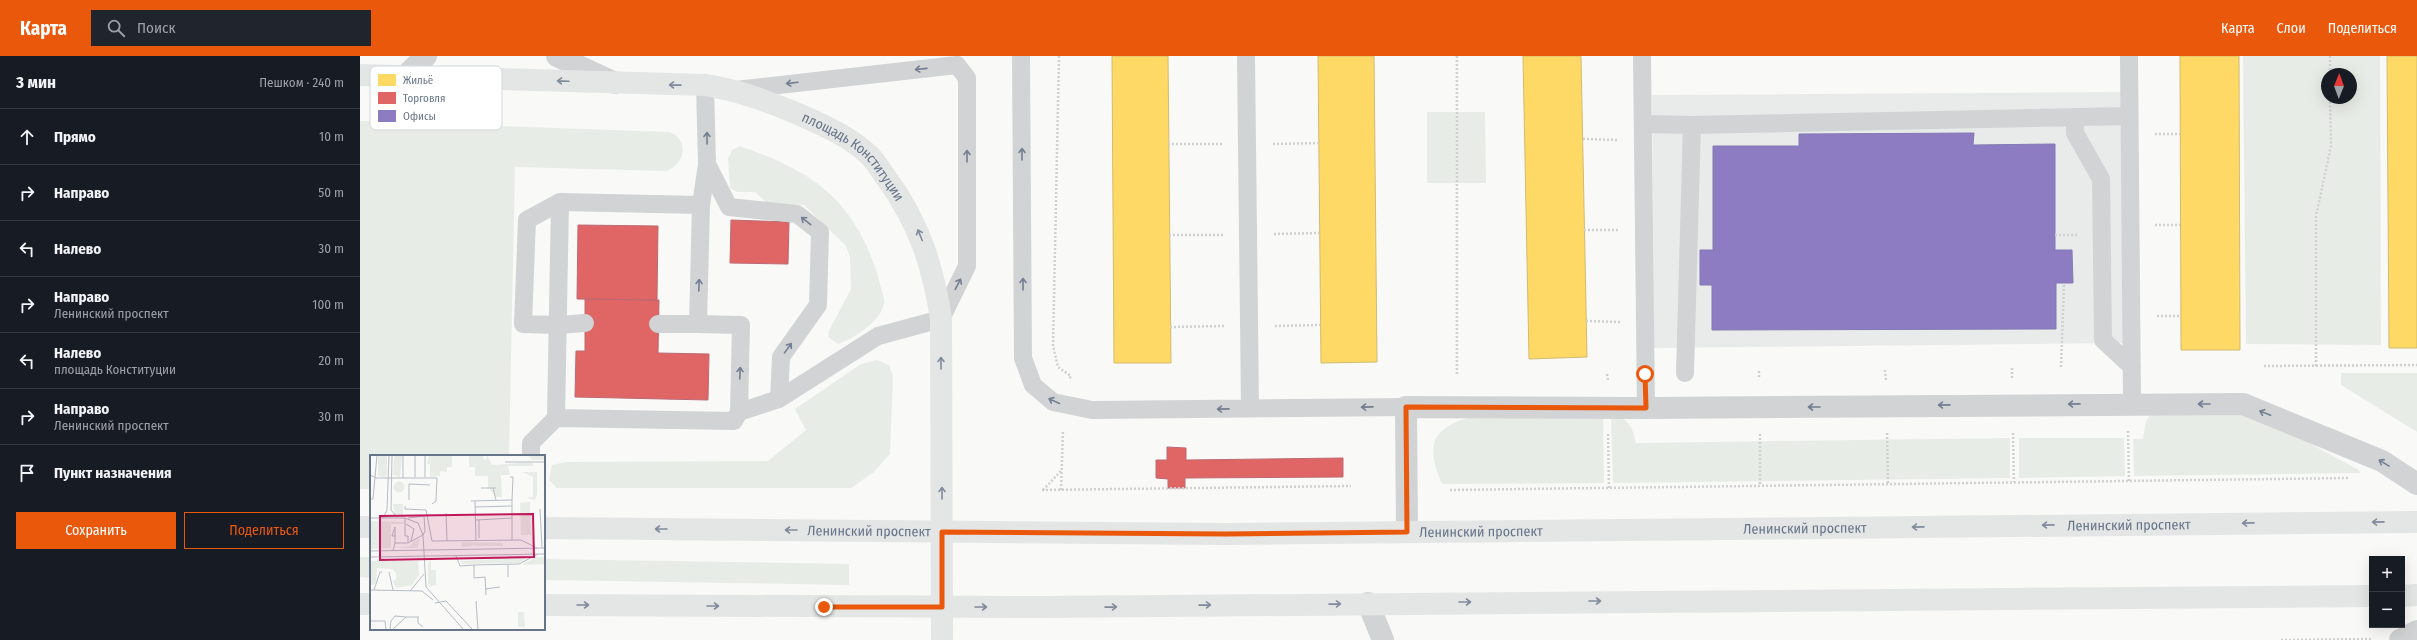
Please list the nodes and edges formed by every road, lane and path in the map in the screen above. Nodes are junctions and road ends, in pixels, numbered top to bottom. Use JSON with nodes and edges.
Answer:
{"nodes":[{"id":1,"x":426,"y":56,"type":"edge"},
{"id":2,"x":557,"y":56,"type":"edge"},
{"id":3,"x":1021,"y":56,"type":"edge"},
{"id":4,"x":1059,"y":56,"type":"edge"},
{"id":5,"x":1246,"y":56,"type":"edge"},
{"id":6,"x":1457,"y":56,"type":"edge"},
{"id":7,"x":1642,"y":56,"type":"edge"},
{"id":8,"x":2129,"y":56,"type":"edge"},
{"id":9,"x":2330,"y":56,"type":"edge"},
{"id":10,"x":958,"y":61,"type":"edge"},
{"id":11,"x":416,"y":66,"type":"edge"},
{"id":12,"x":2330,"y":68,"type":"edge"},
{"id":13,"x":360,"y":75,"type":"edge"},
{"id":14,"x":370,"y":75,"type":"edge"},
{"id":15,"x":502,"y":79,"type":"edge"},
{"id":16,"x":616,"y":83,"type":"junction"},
{"id":17,"x":706,"y":85,"type":"junction"},
{"id":18,"x":736,"y":90,"type":"junction"},
{"id":19,"x":2330,"y":104,"type":"edge"},
{"id":20,"x":2129,"y":116,"type":"junction"},
{"id":21,"x":2075,"y":117,"type":"junction"},
{"id":22,"x":1692,"y":125,"type":"junction"},
{"id":23,"x":1643,"y":132,"type":"junction"},
{"id":24,"x":1583,"y":139,"type":"dead end"},
{"id":25,"x":1319,"y":143,"type":"dead end"},
{"id":26,"x":1168,"y":144,"type":"dead end"},
{"id":27,"x":1248,"y":144,"type":"junction"},
{"id":28,"x":707,"y":164,"type":"junction"},
{"id":29,"x":560,"y":202,"type":"junction"},
{"id":30,"x":701,"y":205,"type":"junction"},
{"id":31,"x":1584,"y":230,"type":"dead end"},
{"id":32,"x":1644,"y":230,"type":"junction"},
{"id":33,"x":1320,"y":233,"type":"dead end"},
{"id":34,"x":1248,"y":234,"type":"junction"},
{"id":35,"x":1169,"y":235,"type":"dead end"},
{"id":36,"x":2056,"y":235,"type":"dead end"},
{"id":37,"x":2066,"y":235,"type":"dead end"},
{"id":38,"x":2064,"y":283,"type":"dead end"},
{"id":39,"x":941,"y":319,"type":"junction"},
{"id":40,"x":1586,"y":321,"type":"dead end"},
{"id":41,"x":1645,"y":322,"type":"junction"},
{"id":42,"x":585,"y":323,"type":"dead end"},
{"id":43,"x":658,"y":324,"type":"dead end"},
{"id":44,"x":698,"y":324,"type":"junction"},
{"id":45,"x":558,"y":325,"type":"junction"},
{"id":46,"x":1320,"y":325,"type":"dead end"},
{"id":47,"x":1250,"y":326,"type":"junction"},
{"id":48,"x":1170,"y":327,"type":"dead end"},
{"id":49,"x":2417,"y":365,"type":"edge"},
{"id":50,"x":2264,"y":366,"type":"dead end"},
{"id":51,"x":2316,"y":366,"type":"junction"},
{"id":52,"x":2060,"y":367,"type":"dead end"},
{"id":53,"x":2132,"y":367,"type":"junction"},
{"id":54,"x":1685,"y":373,"type":"dead end"},
{"id":55,"x":1071,"y":376,"type":"dead end"},
{"id":56,"x":1457,"y":376,"type":"dead end"},
{"id":57,"x":778,"y":399,"type":"junction"},
{"id":58,"x":2132,"y":404,"type":"junction"},
{"id":59,"x":1406,"y":407,"type":"junction"},
{"id":60,"x":1250,"y":408,"type":"junction"},
{"id":61,"x":1646,"y":408,"type":"junction"},
{"id":62,"x":739,"y":412,"type":"junction"},
{"id":63,"x":556,"y":418,"type":"junction"},
{"id":64,"x":531,"y":455,"type":"edge"},
{"id":65,"x":1061,"y":471,"type":"dead end"},
{"id":66,"x":2356,"y":478,"type":"dead end"},
{"id":67,"x":2417,"y":484,"type":"edge"},
{"id":68,"x":1351,"y":486,"type":"dead end"},
{"id":69,"x":1450,"y":490,"type":"dead end"},
{"id":70,"x":2417,"y":522,"type":"edge"},
{"id":71,"x":545,"y":528,"type":"edge"},
{"id":72,"x":942,"y":532,"type":"junction"},
{"id":73,"x":1407,"y":532,"type":"junction"},
{"id":74,"x":2417,"y":595,"type":"edge"},
{"id":75,"x":2369,"y":596,"type":"edge"},
{"id":76,"x":2405,"y":596,"type":"edge"},
{"id":77,"x":1368,"y":603,"type":"junction"},
{"id":78,"x":545,"y":605,"type":"edge"},
{"id":79,"x":942,"y":607,"type":"junction"},
{"id":80,"x":2406,"y":637,"type":"edge"},
{"id":81,"x":942,"y":640,"type":"edge"},
{"id":82,"x":1383,"y":640,"type":"edge"},
{"id":83,"x":2281,"y":640,"type":"edge"}],
"edges":[{"from":1,"to":11,"type":"street"},
{"from":2,"to":16,"type":"street"},
{"from":60,"to":3,"type":"lane","one_way":true},
{"from":4,"to":55,"type":"path"},
{"from":5,"to":27,"type":"lane"},
{"from":6,"to":56,"type":"path"},
{"from":7,"to":23,"type":"lane"},
{"from":8,"to":20,"type":"lane"},
{"from":9,"to":12,"type":"path"},
{"from":10,"to":18,"type":"lane","one_way":true},
{"from":39,"to":10,"type":"lane","one_way":true},
{"from":13,"to":14,"type":"main road","name":"площадь Конституции"},
{"from":16,"to":15,"type":"main road","name":"площадь Конституции","one_way":true},
{"from":17,"to":16,"type":"main road","name":"площадь Конституции","one_way":true},
{"from":17,"to":18,"type":"main road","name":"площадь Конституции"},
{"from":28,"to":17,"type":"lane","one_way":true},
{"from":39,"to":18,"type":"main road","name":"площадь Конституции","one_way":true},
{"from":19,"to":51,"type":"path"},
{"from":20,"to":21,"type":"lane"},
{"from":20,"to":53,"type":"lane"},
{"from":21,"to":22,"type":"lane"},
{"from":21,"to":53,"type":"lane"},
{"from":22,"to":23,"type":"lane"},
{"from":22,"to":54,"type":"lane"},
{"from":23,"to":24,"type":"path"},
{"from":23,"to":32,"type":"lane"},
{"from":25,"to":27,"type":"path"},
{"from":26,"to":27,"type":"path"},
{"from":27,"to":34,"type":"lane"},
{"from":28,"to":30,"type":"lane"},
{"from":57,"to":28,"type":"lane","one_way":true},
{"from":29,"to":30,"type":"lane"},
{"from":29,"to":45,"type":"lane"},
{"from":29,"to":45,"type":"lane"},
{"from":44,"to":30,"type":"lane","one_way":true},
{"from":31,"to":32,"type":"path"},
{"from":32,"to":41,"type":"lane"},
{"from":33,"to":34,"type":"path"},
{"from":34,"to":35,"type":"path"},
{"from":34,"to":47,"type":"lane"},
{"from":36,"to":37,"type":"path"},
{"from":38,"to":52,"type":"path"},
{"from":39,"to":57,"type":"lane"},
{"from":72,"to":39,"type":"main road","name":"площадь Конституции","one_way":true},
{"from":40,"to":41,"type":"path"},
{"from":41,"to":61,"type":"lane"},
{"from":42,"to":45,"type":"lane"},
{"from":43,"to":44,"type":"lane"},
{"from":62,"to":44,"type":"lane","one_way":true},
{"from":45,"to":63,"type":"lane"},
{"from":46,"to":47,"type":"path"},
{"from":47,"to":48,"type":"path"},
{"from":47,"to":60,"type":"lane"},
{"from":49,"to":51,"type":"path"},
{"from":50,"to":51,"type":"path"},
{"from":53,"to":58,"type":"lane"},
{"from":57,"to":62,"type":"lane"},
{"from":58,"to":61,"type":"street","one_way":true},
{"from":67,"to":58,"type":"street","one_way":true},
{"from":59,"to":60,"type":"lane","one_way":true},
{"from":59,"to":61,"type":"street"},
{"from":59,"to":73,"type":"street"},
{"from":62,"to":63,"type":"lane"},
{"from":63,"to":64,"type":"lane"},
{"from":65,"to":68,"type":"path"},
{"from":66,"to":69,"type":"path"},
{"from":70,"to":73,"type":"main road","name":"Ленинский проспект","one_way":true},
{"from":72,"to":71,"type":"main road","name":"Ленинский проспект","one_way":true},
{"from":72,"to":73,"type":"main road","name":"Ленинский проспект"},
{"from":72,"to":79,"type":"main road","name":"площадь Конституции"},
{"from":74,"to":76,"type":"main road"},
{"from":77,"to":75,"type":"main road","one_way":true},
{"from":79,"to":77,"type":"main road","one_way":true},
{"from":77,"to":82,"type":"street"},
{"from":78,"to":79,"type":"main road","one_way":true},
{"from":79,"to":81,"type":"main road","name":"площадь Конституции"},
{"from":80,"to":83,"type":"path"}]}
